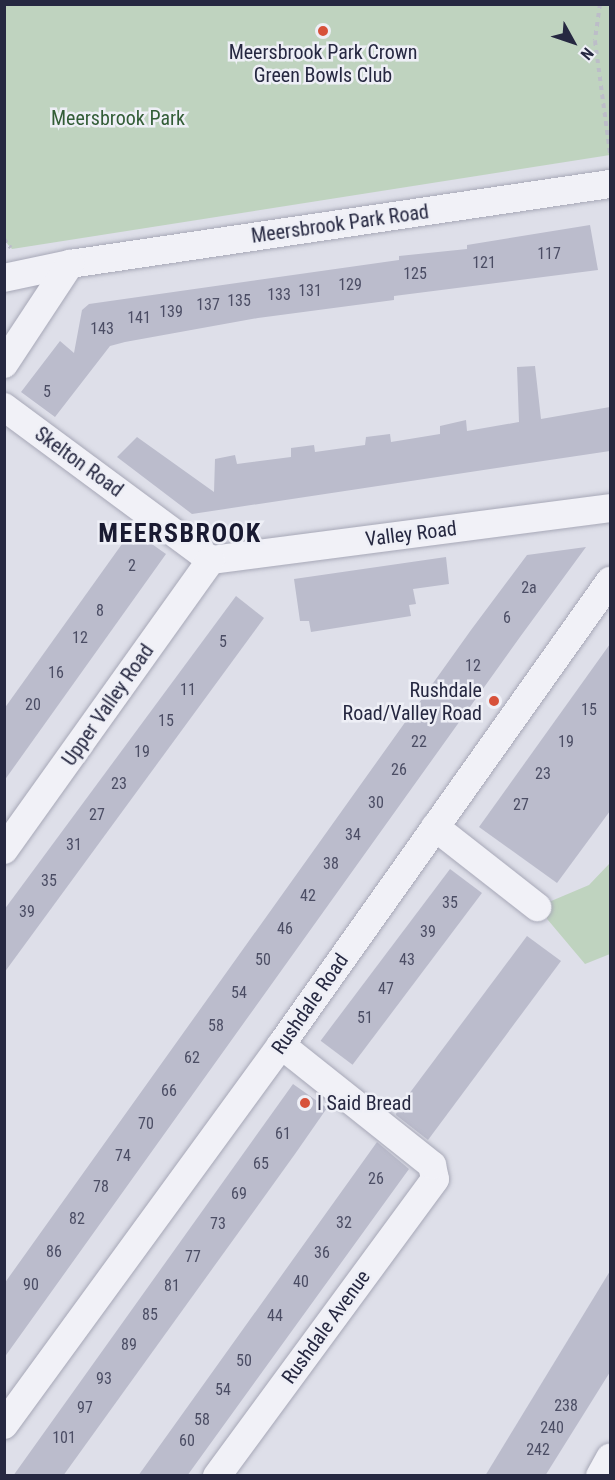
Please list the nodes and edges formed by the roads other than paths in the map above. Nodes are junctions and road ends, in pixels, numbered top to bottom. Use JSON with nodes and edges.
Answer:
{"nodes":[{"id":1,"x":610,"y":184,"type":"edge"},
{"id":2,"x":70,"y":264,"type":"junction"},
{"id":3,"x":4,"y":278,"type":"edge"},
{"id":4,"x":4,"y":364,"type":"edge"},
{"id":5,"x":4,"y":407,"type":"edge"},
{"id":6,"x":610,"y":508,"type":"edge"},
{"id":7,"x":211,"y":560,"type":"junction"},
{"id":8,"x":610,"y":581,"type":"edge"},
{"id":9,"x":435,"y":827,"type":"junction"},
{"id":10,"x":4,"y":849,"type":"edge"},
{"id":11,"x":537,"y":906,"type":"dead end"},
{"id":12,"x":281,"y":1045,"type":"junction"},
{"id":13,"x":4,"y":1425,"type":"edge"},
{"id":14,"x":610,"y":1458,"type":"edge"},
{"id":15,"x":217,"y":1476,"type":"edge"},
{"id":16,"x":600,"y":1476,"type":"edge"}],
"edges":[{"from":1,"to":2,"type":"street","name":"Meersbrook Park Road"},
{"from":2,"to":3,"type":"street","name":"Meersbrook Park Road"},
{"from":2,"to":4,"type":"street"},
{"from":5,"to":7,"type":"street","name":"Skelton Road"},
{"from":6,"to":7,"type":"street","name":"Valley Road"},
{"from":7,"to":10,"type":"street","name":"Upper Valley Road"},
{"from":8,"to":9,"type":"street","name":"Rushdale Road"},
{"from":9,"to":11,"type":"street"},
{"from":9,"to":12,"type":"street","name":"Rushdale Road"},
{"from":12,"to":13,"type":"street","name":"Rushdale Road"},
{"from":12,"to":15,"type":"street","name":"Rushdale Avenue"},
{"from":14,"to":16,"type":"street"}]}
